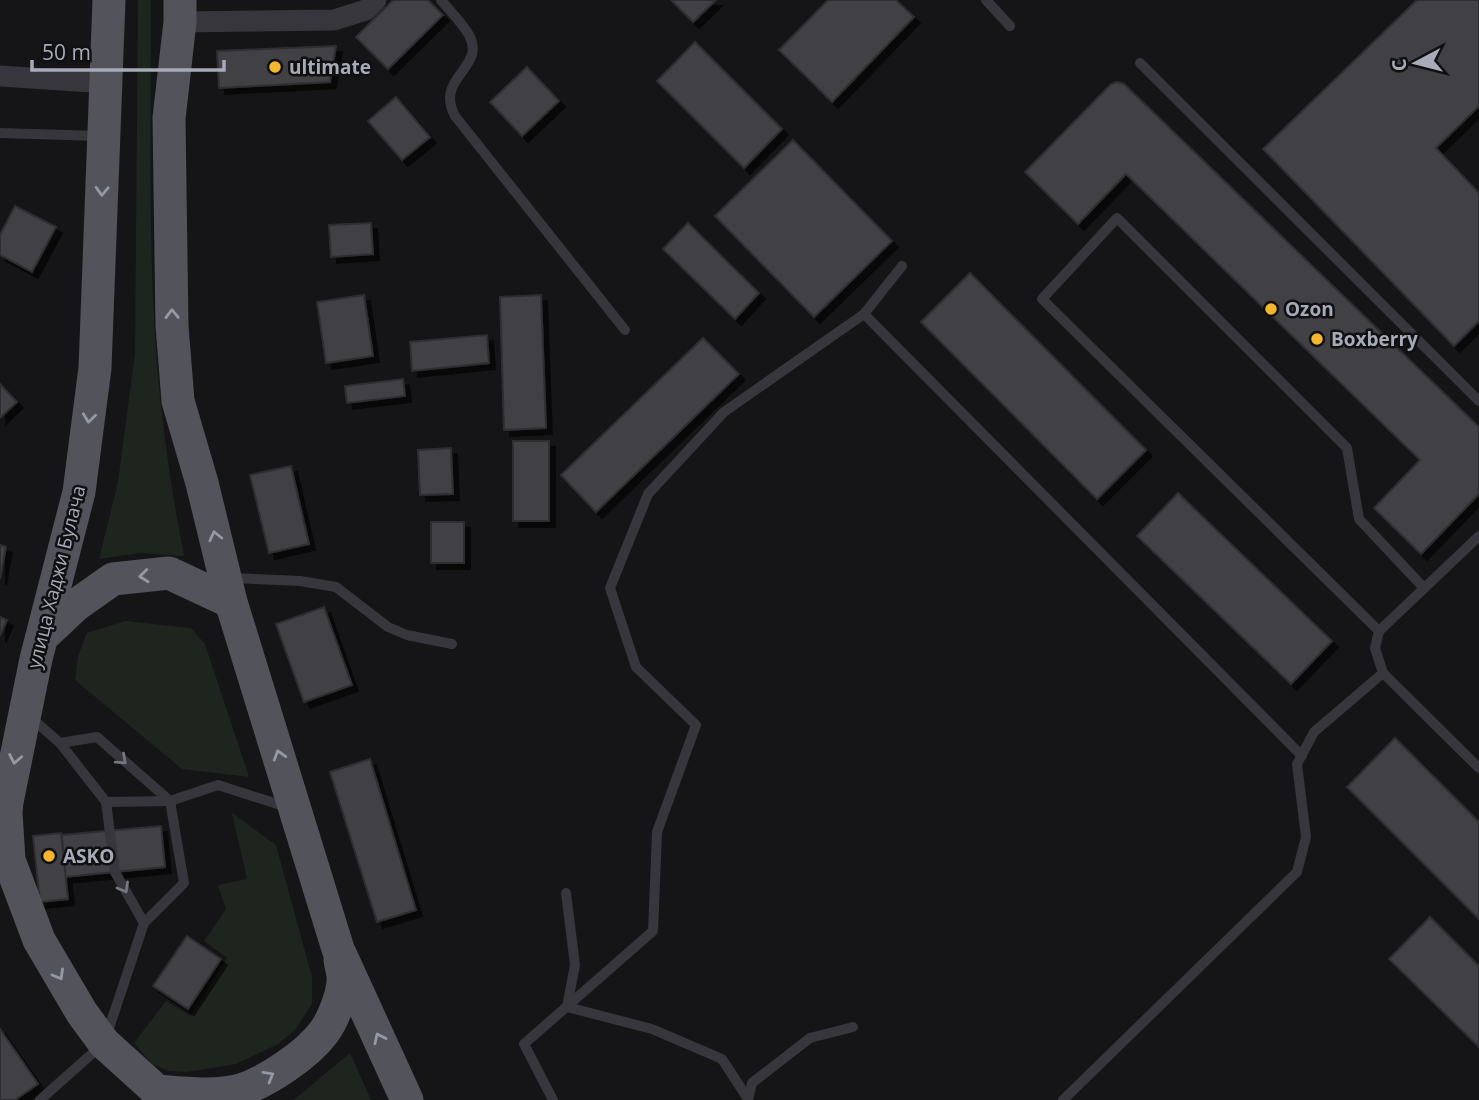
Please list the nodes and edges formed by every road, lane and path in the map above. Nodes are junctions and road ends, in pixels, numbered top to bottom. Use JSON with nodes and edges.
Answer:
{"nodes":[{"id":1,"x":109,"y":0,"type":"edge"},
{"id":2,"x":376,"y":0,"type":"edge"},
{"id":3,"x":441,"y":0,"type":"edge"},
{"id":4,"x":986,"y":0,"type":"edge"},
{"id":5,"x":180,"y":11,"type":"edge"},
{"id":6,"x":1010,"y":26,"type":"dead end"},
{"id":7,"x":1140,"y":63,"type":"dead end"},
{"id":8,"x":0,"y":76,"type":"edge"},
{"id":9,"x":107,"y":83,"type":"junction"},
{"id":10,"x":0,"y":133,"type":"edge"},
{"id":11,"x":104,"y":136,"type":"junction"},
{"id":12,"x":902,"y":266,"type":"dead end"},
{"id":13,"x":864,"y":314,"type":"junction"},
{"id":14,"x":625,"y":330,"type":"dead end"},
{"id":15,"x":1479,"y":401,"type":"edge"},
{"id":16,"x":1479,"y":536,"type":"edge"},
{"id":17,"x":1424,"y":588,"type":"junction"},
{"id":18,"x":228,"y":590,"type":"junction"},
{"id":19,"x":1379,"y":631,"type":"junction"},
{"id":20,"x":43,"y":637,"type":"junction"},
{"id":21,"x":452,"y":644,"type":"dead end"},
{"id":22,"x":1383,"y":673,"type":"junction"},
{"id":23,"x":25,"y":713,"type":"junction"},
{"id":24,"x":60,"y":743,"type":"junction"},
{"id":25,"x":1302,"y":755,"type":"junction"},
{"id":26,"x":1479,"y":768,"type":"edge"},
{"id":27,"x":106,"y":802,"type":"junction"},
{"id":28,"x":170,"y":802,"type":"junction"},
{"id":29,"x":296,"y":810,"type":"junction"},
{"id":30,"x":4,"y":861,"type":"edge"},
{"id":31,"x":566,"y":893,"type":"dead end"},
{"id":32,"x":144,"y":923,"type":"junction"},
{"id":33,"x":338,"y":949,"type":"junction"},
{"id":34,"x":566,"y":1007,"type":"junction"},
{"id":35,"x":853,"y":1027,"type":"dead end"},
{"id":36,"x":104,"y":1043,"type":"junction"},
{"id":37,"x":161,"y":1095,"type":"edge"},
{"id":38,"x":40,"y":1100,"type":"edge"},
{"id":39,"x":407,"y":1100,"type":"edge"},
{"id":40,"x":553,"y":1100,"type":"edge"},
{"id":41,"x":748,"y":1100,"type":"edge"},
{"id":42,"x":1063,"y":1100,"type":"edge"}],
"edges":[{"from":1,"to":9,"type":"main road","name":"улица Хаджи Булача"},
{"from":2,"to":5,"type":"street"},
{"from":3,"to":14,"type":"lane"},
{"from":4,"to":6,"type":"lane"},
{"from":18,"to":5,"type":"main road","one_way":true},
{"from":7,"to":15,"type":"lane"},
{"from":8,"to":9,"type":"street"},
{"from":9,"to":11,"type":"main road","name":"улица Хаджи Булача"},
{"from":10,"to":11,"type":"lane"},
{"from":11,"to":20,"type":"main road","name":"улица Хаджи Булача","one_way":true},
{"from":12,"to":13,"type":"lane"},
{"from":13,"to":25,"type":"lane"},
{"from":13,"to":34,"type":"lane"},
{"from":16,"to":17,"type":"lane"},
{"from":17,"to":19,"type":"lane"},
{"from":17,"to":19,"type":"lane"},
{"from":18,"to":20,"type":"main road","one_way":true},
{"from":18,"to":21,"type":"lane"},
{"from":29,"to":18,"type":"main road","one_way":true},
{"from":19,"to":22,"type":"lane"},
{"from":20,"to":23,"type":"main road","name":"улица Хаджи Булача"},
{"from":22,"to":25,"type":"lane"},
{"from":22,"to":26,"type":"lane"},
{"from":23,"to":24,"type":"lane"},
{"from":23,"to":30,"type":"main road","name":"улица Хаджи Булача","one_way":true},
{"from":24,"to":27,"type":"lane"},
{"from":24,"to":28,"type":"lane","one_way":true},
{"from":25,"to":42,"type":"lane"},
{"from":27,"to":28,"type":"lane"},
{"from":27,"to":32,"type":"lane","one_way":true},
{"from":28,"to":29,"type":"lane"},
{"from":28,"to":32,"type":"lane"},
{"from":29,"to":33,"type":"main road"},
{"from":30,"to":36,"type":"main road","name":"улица Хаджи Булача","one_way":true},
{"from":31,"to":34,"type":"lane"},
{"from":32,"to":36,"type":"lane"},
{"from":37,"to":33,"type":"main road","one_way":true},
{"from":39,"to":33,"type":"main road","one_way":true},
{"from":34,"to":40,"type":"lane"},
{"from":34,"to":41,"type":"lane"},
{"from":35,"to":41,"type":"lane"},
{"from":36,"to":37,"type":"main road","name":"улица Хаджи Булача"},
{"from":36,"to":38,"type":"lane"}]}
